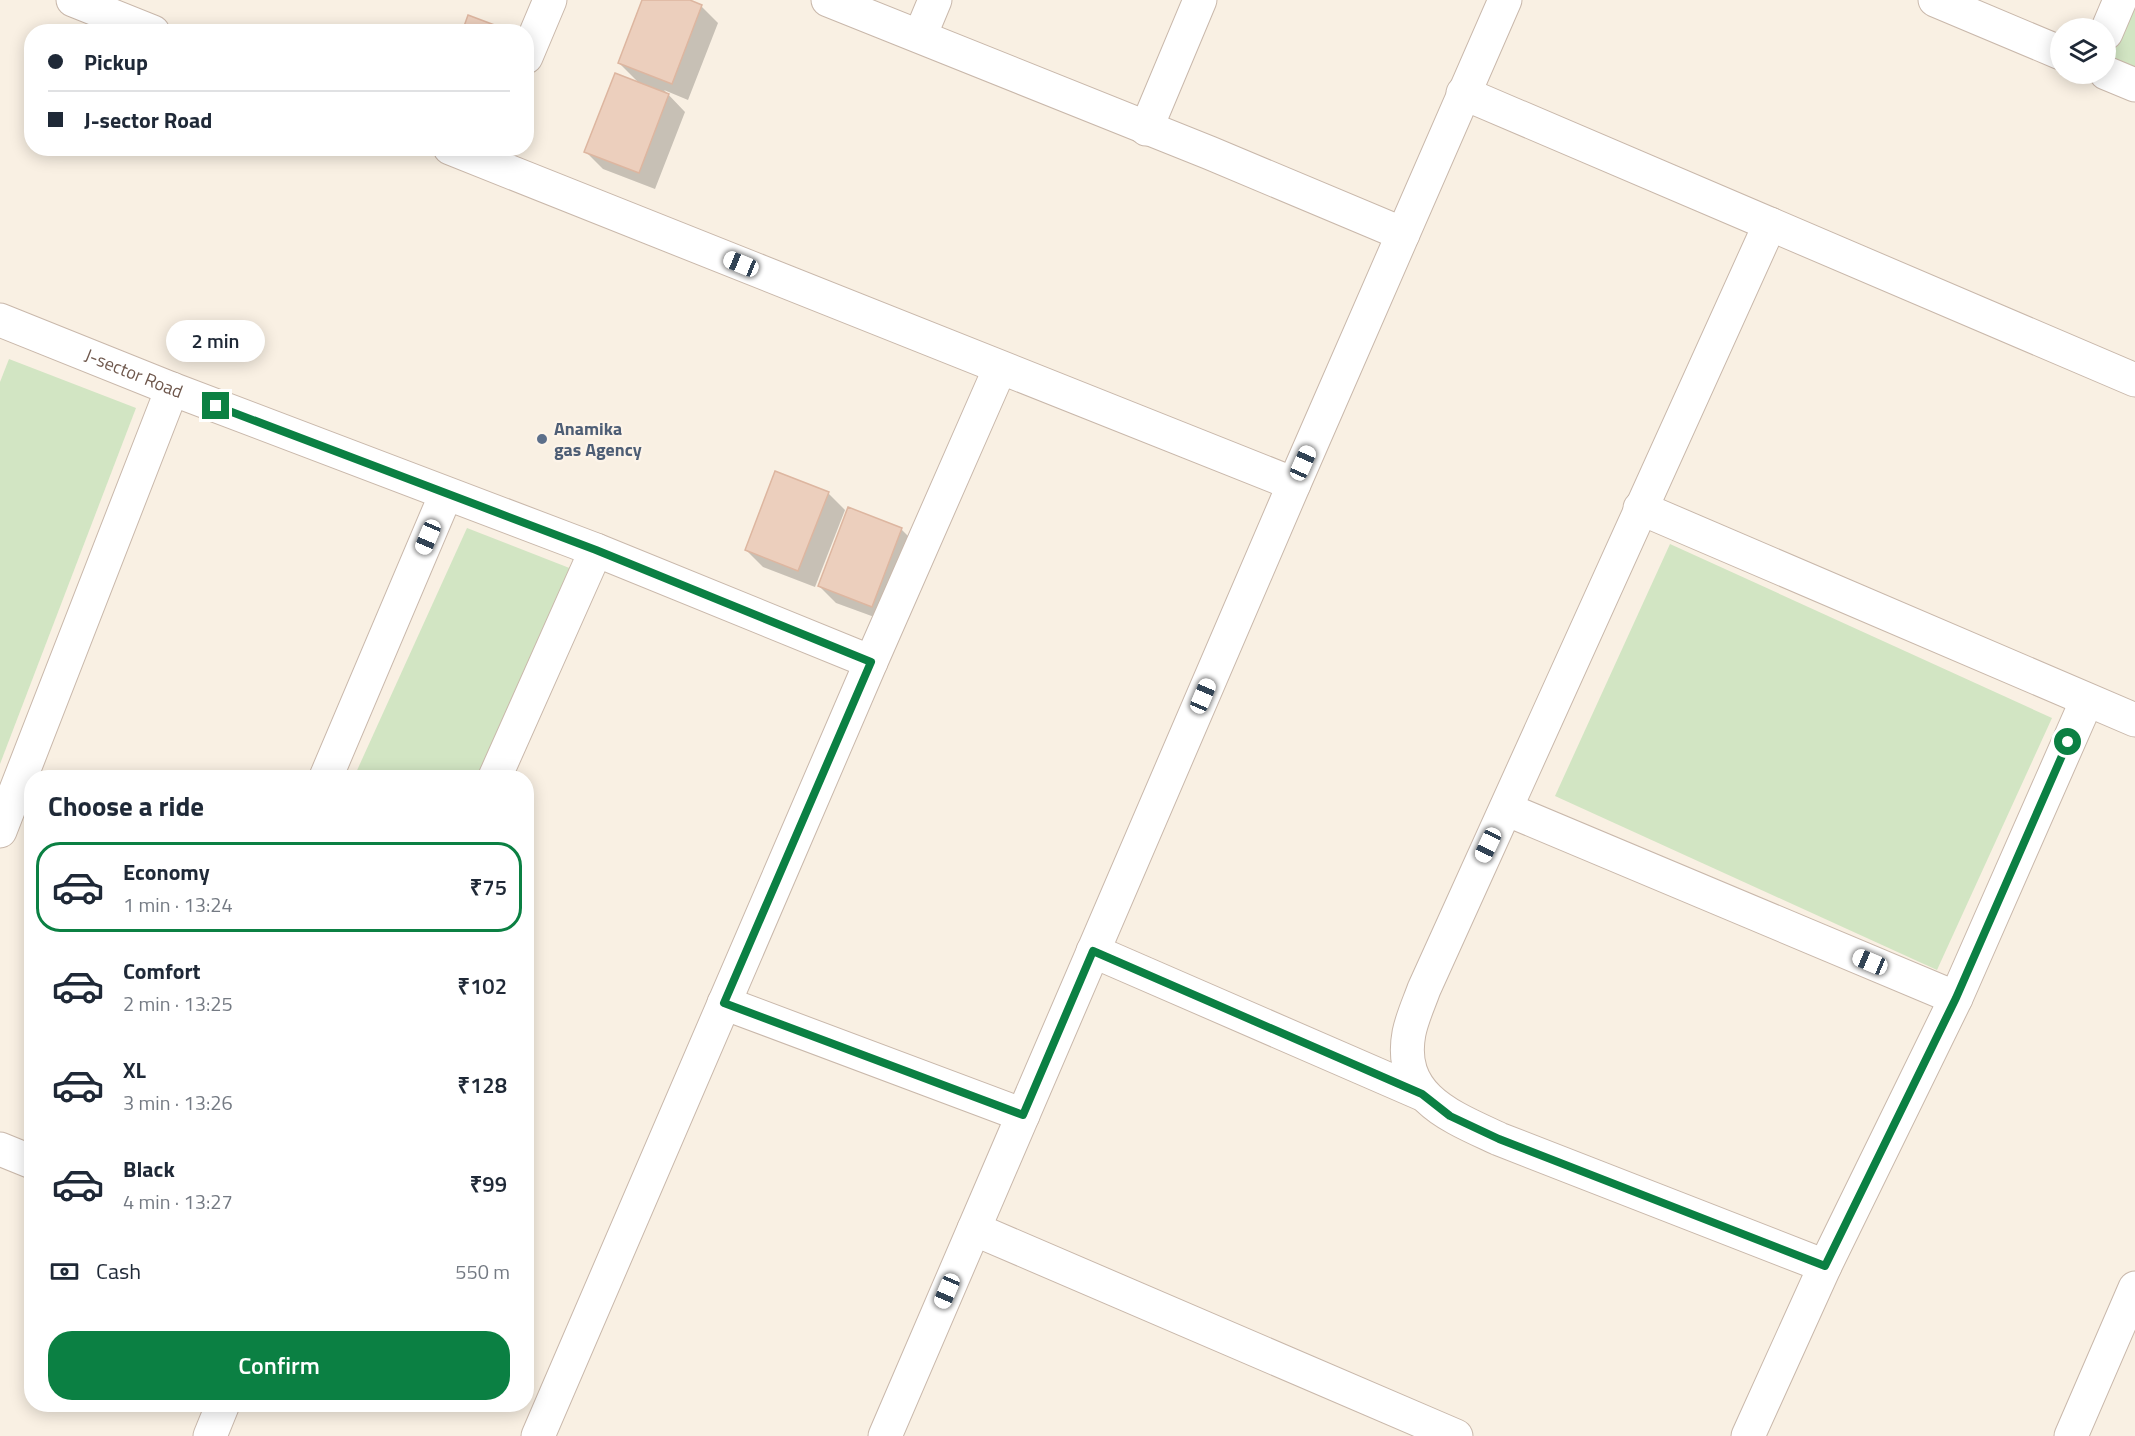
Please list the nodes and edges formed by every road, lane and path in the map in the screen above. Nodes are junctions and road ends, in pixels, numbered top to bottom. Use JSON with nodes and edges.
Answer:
{"nodes":[{"id":1,"x":73,"y":0,"type":"edge"},
{"id":2,"x":550,"y":0,"type":"edge"},
{"id":3,"x":828,"y":0,"type":"edge"},
{"id":4,"x":935,"y":0,"type":"edge"},
{"id":5,"x":1200,"y":0,"type":"edge"},
{"id":6,"x":1505,"y":0,"type":"edge"},
{"id":7,"x":1935,"y":0,"type":"edge"},
{"id":8,"x":2120,"y":0,"type":"edge"},
{"id":9,"x":2112,"y":18,"type":"edge"},
{"id":10,"x":133,"y":24,"type":"edge"},
{"id":11,"x":920,"y":36,"type":"junction"},
{"id":12,"x":534,"y":38,"type":"edge"},
{"id":13,"x":2050,"y":48,"type":"edge"},
{"id":14,"x":2116,"y":77,"type":"edge"},
{"id":15,"x":2135,"y":85,"type":"edge"},
{"id":16,"x":1463,"y":93,"type":"junction"},
{"id":17,"x":1146,"y":129,"type":"junction"},
{"id":18,"x":488,"y":156,"type":"edge"},
{"id":19,"x":1770,"y":224,"type":"junction"},
{"id":20,"x":1402,"y":234,"type":"junction"},
{"id":21,"x":0,"y":320,"type":"edge"},
{"id":22,"x":1000,"y":368,"type":"junction"},
{"id":23,"x":2135,"y":380,"type":"edge"},
{"id":24,"x":172,"y":389,"type":"junction"},
{"id":25,"x":1294,"y":484,"type":"junction"},
{"id":26,"x":446,"y":494,"type":"junction"},
{"id":27,"x":1640,"y":508,"type":"junction"},
{"id":28,"x":596,"y":550,"type":"junction"},
{"id":29,"x":871,"y":662,"type":"junction"},
{"id":30,"x":2087,"y":700,"type":"junction"},
{"id":31,"x":2135,"y":720,"type":"edge"},
{"id":32,"x":329,"y":770,"type":"edge"},
{"id":33,"x":498,"y":770,"type":"edge"},
{"id":34,"x":1506,"y":809,"type":"junction"},
{"id":35,"x":0,"y":831,"type":"edge"},
{"id":36,"x":1093,"y":951,"type":"junction"},
{"id":37,"x":1956,"y":998,"type":"junction"},
{"id":38,"x":724,"y":1003,"type":"junction"},
{"id":39,"x":1422,"y":1094,"type":"junction"},
{"id":40,"x":1023,"y":1115,"type":"junction"},
{"id":41,"x":0,"y":1149,"type":"edge"},
{"id":42,"x":24,"y":1159,"type":"edge"},
{"id":43,"x":974,"y":1229,"type":"junction"},
{"id":44,"x":1825,"y":1266,"type":"junction"},
{"id":45,"x":2135,"y":1288,"type":"edge"},
{"id":46,"x":220,"y":1412,"type":"edge"},
{"id":47,"x":1410,"y":1427,"type":"edge"},
{"id":48,"x":210,"y":1436,"type":"edge"},
{"id":49,"x":538,"y":1436,"type":"edge"},
{"id":50,"x":885,"y":1436,"type":"edge"},
{"id":51,"x":1456,"y":1436,"type":"edge"},
{"id":52,"x":1748,"y":1436,"type":"edge"},
{"id":53,"x":2071,"y":1436,"type":"edge"}],
"edges":[{"from":1,"to":10,"type":"street"},
{"from":2,"to":12,"type":"street"},
{"from":3,"to":11,"type":"street"},
{"from":4,"to":11,"type":"street"},
{"from":5,"to":17,"type":"street"},
{"from":6,"to":16,"type":"street"},
{"from":7,"to":13,"type":"street"},
{"from":8,"to":9,"type":"street"},
{"from":11,"to":17,"type":"street"},
{"from":14,"to":15,"type":"street"},
{"from":16,"to":19,"type":"street"},
{"from":16,"to":20,"type":"street"},
{"from":17,"to":20,"type":"street"},
{"from":18,"to":22,"type":"street"},
{"from":19,"to":23,"type":"street"},
{"from":19,"to":27,"type":"street"},
{"from":20,"to":25,"type":"street"},
{"from":21,"to":24,"type":"street","name":"J-sector Road"},
{"from":22,"to":25,"type":"street"},
{"from":22,"to":29,"type":"street"},
{"from":24,"to":26,"type":"street","name":"J-sector Road"},
{"from":24,"to":35,"type":"street"},
{"from":25,"to":36,"type":"street"},
{"from":26,"to":28,"type":"street","name":"J-sector Road"},
{"from":26,"to":32,"type":"street"},
{"from":27,"to":30,"type":"street"},
{"from":27,"to":34,"type":"street"},
{"from":28,"to":29,"type":"street","name":"J-sector Road"},
{"from":28,"to":33,"type":"street"},
{"from":29,"to":38,"type":"street"},
{"from":30,"to":31,"type":"street"},
{"from":30,"to":37,"type":"street"},
{"from":34,"to":37,"type":"street"},
{"from":34,"to":39,"type":"street"},
{"from":36,"to":39,"type":"street"},
{"from":36,"to":40,"type":"street"},
{"from":37,"to":44,"type":"street"},
{"from":38,"to":40,"type":"street"},
{"from":38,"to":49,"type":"street"},
{"from":39,"to":44,"type":"street"},
{"from":40,"to":43,"type":"street"},
{"from":41,"to":42,"type":"street"},
{"from":43,"to":47,"type":"street"},
{"from":43,"to":50,"type":"street"},
{"from":44,"to":52,"type":"street"},
{"from":45,"to":53,"type":"street"},
{"from":46,"to":48,"type":"street"},
{"from":47,"to":51,"type":"street"}]}
